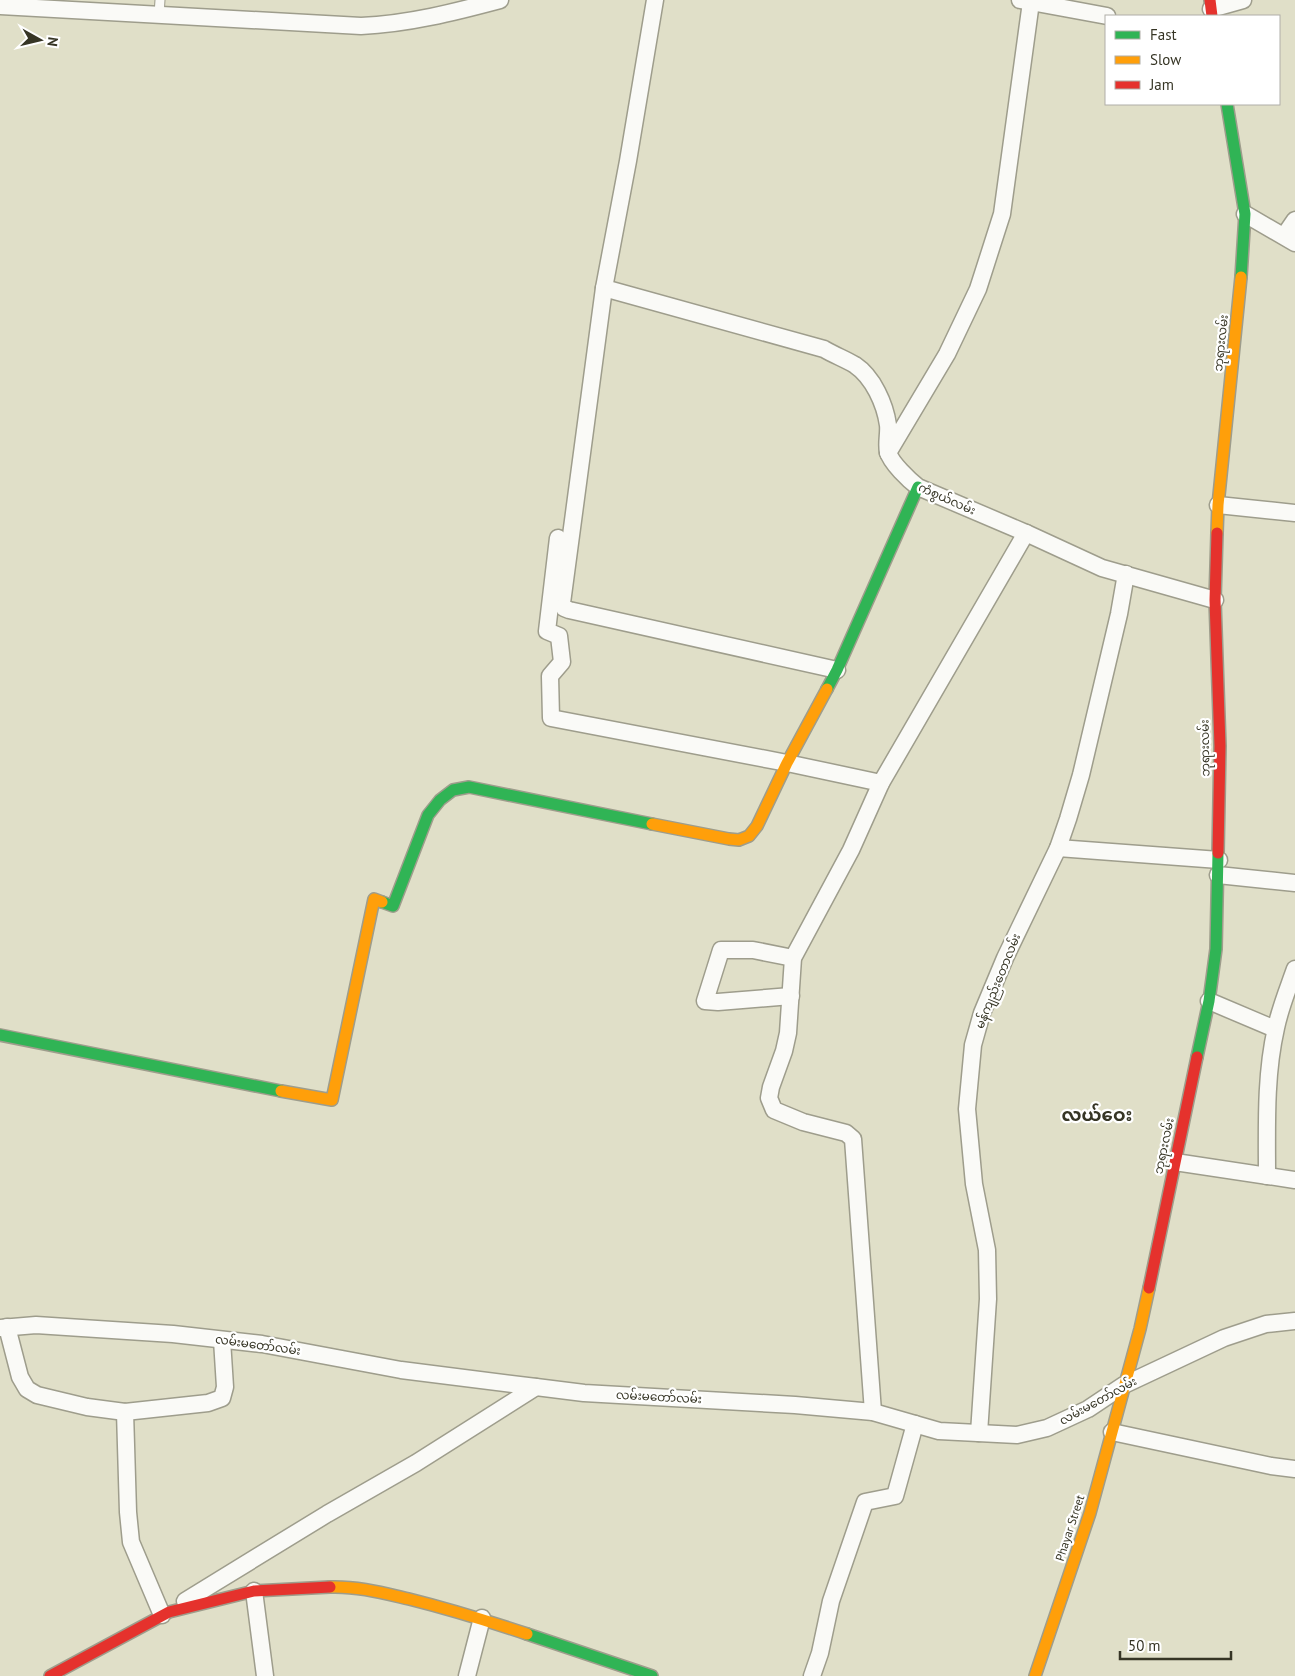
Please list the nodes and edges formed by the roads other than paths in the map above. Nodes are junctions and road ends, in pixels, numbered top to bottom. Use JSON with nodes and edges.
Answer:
{"nodes":[{"id":1,"x":500,"y":0,"type":"edge"},
{"id":2,"x":655,"y":0,"type":"edge"},
{"id":3,"x":1243,"y":0,"type":"edge"},
{"id":4,"x":1025,"y":1,"type":"edge"},
{"id":5,"x":0,"y":6,"type":"edge"},
{"id":6,"x":160,"y":7,"type":"edge"},
{"id":7,"x":1211,"y":8,"type":"edge"},
{"id":8,"x":1105,"y":16,"type":"edge"},
{"id":9,"x":1227,"y":105,"type":"edge"},
{"id":10,"x":1245,"y":214,"type":"junction"},
{"id":11,"x":1295,"y":220,"type":"edge"},
{"id":12,"x":1290,"y":239,"type":"edge"},
{"id":13,"x":604,"y":288,"type":"junction"},
{"id":14,"x":888,"y":452,"type":"junction"},
{"id":15,"x":918,"y":488,"type":"junction"},
{"id":16,"x":1218,"y":505,"type":"junction"},
{"id":17,"x":1295,"y":513,"type":"edge"},
{"id":18,"x":1026,"y":533,"type":"junction"},
{"id":19,"x":558,"y":538,"type":"dead end"},
{"id":20,"x":1126,"y":574,"type":"junction"},
{"id":21,"x":1215,"y":600,"type":"junction"},
{"id":22,"x":837,"y":670,"type":"junction"},
{"id":23,"x":787,"y":763,"type":"junction"},
{"id":24,"x":881,"y":783,"type":"junction"},
{"id":25,"x":1058,"y":848,"type":"junction"},
{"id":26,"x":1219,"y":867,"type":"junction"},
{"id":27,"x":1295,"y":883,"type":"edge"},
{"id":28,"x":793,"y":958,"type":"junction"},
{"id":29,"x":1295,"y":969,"type":"edge"},
{"id":30,"x":791,"y":996,"type":"junction"},
{"id":31,"x":1209,"y":1002,"type":"junction"},
{"id":32,"x":1275,"y":1029,"type":"junction"},
{"id":33,"x":0,"y":1035,"type":"edge"},
{"id":34,"x":1175,"y":1162,"type":"junction"},
{"id":35,"x":1267,"y":1176,"type":"junction"},
{"id":36,"x":1295,"y":1180,"type":"edge"},
{"id":37,"x":1295,"y":1321,"type":"edge"},
{"id":38,"x":4,"y":1328,"type":"edge"},
{"id":39,"x":222,"y":1340,"type":"junction"},
{"id":40,"x":1124,"y":1385,"type":"junction"},
{"id":41,"x":536,"y":1387,"type":"junction"},
{"id":42,"x":125,"y":1412,"type":"junction"},
{"id":43,"x":873,"y":1412,"type":"junction"},
{"id":44,"x":915,"y":1424,"type":"junction"},
{"id":45,"x":1112,"y":1432,"type":"junction"},
{"id":46,"x":979,"y":1433,"type":"junction"},
{"id":47,"x":1295,"y":1469,"type":"edge"},
{"id":48,"x":254,"y":1591,"type":"junction"},
{"id":49,"x":165,"y":1614,"type":"junction"},
{"id":50,"x":482,"y":1618,"type":"junction"},
{"id":51,"x":50,"y":1676,"type":"edge"},
{"id":52,"x":265,"y":1676,"type":"edge"},
{"id":53,"x":467,"y":1676,"type":"edge"},
{"id":54,"x":652,"y":1676,"type":"edge"},
{"id":55,"x":812,"y":1676,"type":"edge"},
{"id":56,"x":1035,"y":1676,"type":"edge"}],
"edges":[{"from":1,"to":6,"type":"street"},
{"from":2,"to":13,"type":"street"},
{"from":3,"to":7,"type":"street"},
{"from":4,"to":8,"type":"street"},
{"from":4,"to":14,"type":"street"},
{"from":5,"to":6,"type":"street"},
{"from":9,"to":10,"type":"street","name":"ဘုရားလမ်း"},
{"from":10,"to":12,"type":"street"},
{"from":10,"to":16,"type":"street","name":"ဘုရားလမ်း"},
{"from":11,"to":12,"type":"street"},
{"from":13,"to":14,"type":"street"},
{"from":13,"to":22,"type":"street"},
{"from":14,"to":15,"type":"street","name":"ကံစွယ်လမ်း"},
{"from":15,"to":18,"type":"street","name":"ကံစွယ်လမ်း"},
{"from":15,"to":22,"type":"street"},
{"from":16,"to":17,"type":"street"},
{"from":16,"to":21,"type":"street","name":"ဘုရားလမ်း"},
{"from":18,"to":20,"type":"street","name":"ကံစွယ်လမ်း"},
{"from":18,"to":24,"type":"street"},
{"from":19,"to":23,"type":"street"},
{"from":20,"to":21,"type":"street","name":"ကံစွယ်လမ်း"},
{"from":20,"to":25,"type":"street","name":"မန်ကျည်းတောလမ်း"},
{"from":21,"to":26,"type":"street","name":"ဘုရားလမ်း"},
{"from":22,"to":23,"type":"street"},
{"from":23,"to":24,"type":"street"},
{"from":23,"to":33,"type":"street"},
{"from":24,"to":28,"type":"street"},
{"from":25,"to":26,"type":"street"},
{"from":25,"to":46,"type":"street","name":"မန်ကျည်းတောလမ်း"},
{"from":26,"to":27,"type":"street"},
{"from":26,"to":31,"type":"street","name":"ဘုရားလမ်း"},
{"from":28,"to":30,"type":"street"},
{"from":28,"to":30,"type":"street"},
{"from":29,"to":32,"type":"street"},
{"from":30,"to":43,"type":"street"},
{"from":31,"to":32,"type":"street"},
{"from":31,"to":34,"type":"street","name":"ဘုရားလမ်း"},
{"from":32,"to":35,"type":"street"},
{"from":34,"to":35,"type":"street"},
{"from":34,"to":40,"type":"street","name":"ဘုရားလမ်း"},
{"from":35,"to":36,"type":"street"},
{"from":37,"to":40,"type":"street","name":"လမ်းမတော်လမ်း"},
{"from":38,"to":39,"type":"street","name":"လမ်းမတော်လမ်း"},
{"from":38,"to":42,"type":"street"},
{"from":39,"to":41,"type":"street","name":"လမ်းမတော်လမ်း"},
{"from":39,"to":42,"type":"street"},
{"from":40,"to":45,"type":"street","name":"Phayar Street"},
{"from":40,"to":46,"type":"street","name":"လမ်းမတော်လမ်း"},
{"from":41,"to":43,"type":"street","name":"လမ်းမတော်လမ်း"},
{"from":41,"to":49,"type":"street"},
{"from":42,"to":49,"type":"street"},
{"from":43,"to":44,"type":"street","name":"လမ်းမတော်လမ်း"},
{"from":44,"to":46,"type":"street","name":"လမ်းမတော်လမ်း"},
{"from":44,"to":55,"type":"street"},
{"from":45,"to":47,"type":"street"},
{"from":45,"to":56,"type":"street","name":"Phayar Street"},
{"from":48,"to":49,"type":"street"},
{"from":48,"to":50,"type":"street"},
{"from":48,"to":52,"type":"street"},
{"from":49,"to":51,"type":"street"},
{"from":50,"to":53,"type":"street"},
{"from":50,"to":54,"type":"street"}]}
